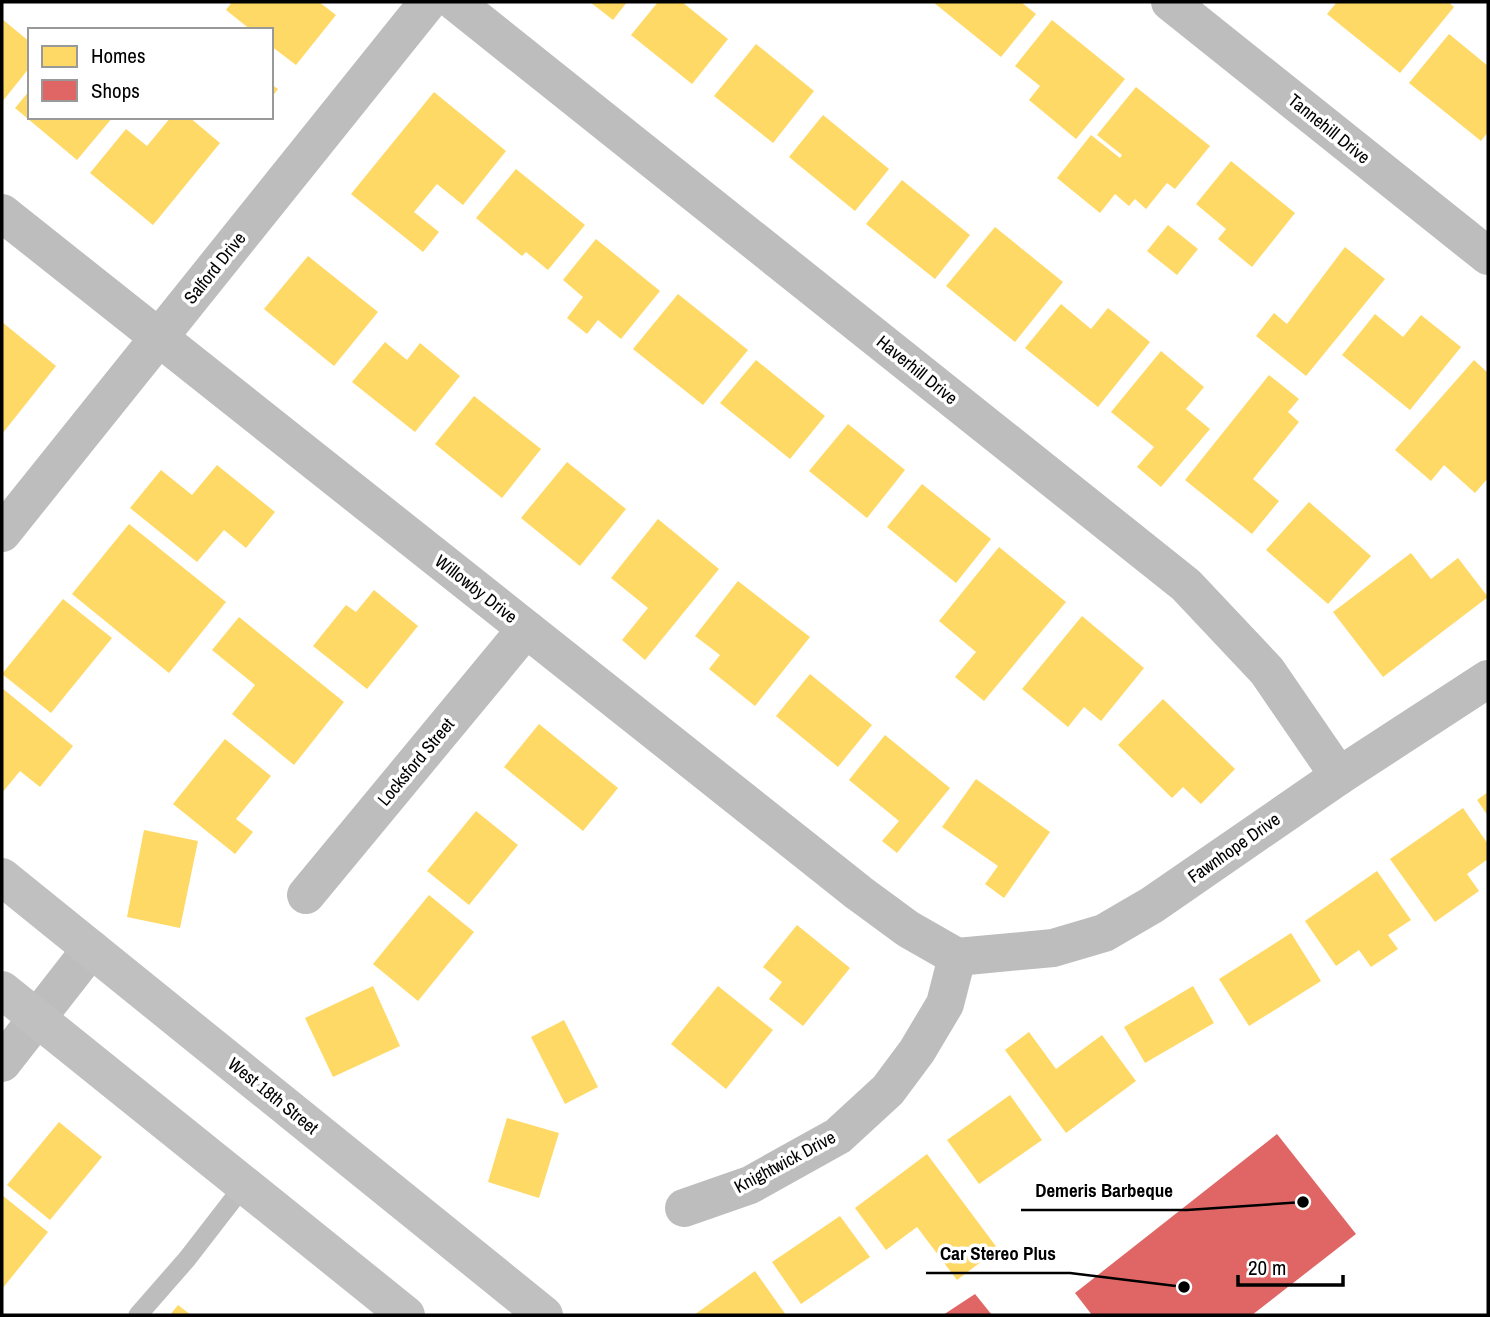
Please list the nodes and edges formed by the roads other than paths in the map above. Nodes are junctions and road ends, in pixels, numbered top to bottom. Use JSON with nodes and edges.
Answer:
{"nodes":[{"id":1,"x":428,"y":2,"type":"edge"},
{"id":2,"x":455,"y":2,"type":"edge"},
{"id":3,"x":1170,"y":2,"type":"edge"},
{"id":4,"x":2,"y":213,"type":"edge"},
{"id":5,"x":1488,"y":256,"type":"edge"},
{"id":6,"x":159,"y":338,"type":"junction"},
{"id":7,"x":2,"y":533,"type":"edge"},
{"id":8,"x":526,"y":629,"type":"junction"},
{"id":9,"x":1488,"y":679,"type":"edge"},
{"id":10,"x":1339,"y":776,"type":"junction"},
{"id":11,"x":2,"y":877,"type":"edge"},
{"id":12,"x":306,"y":895,"type":"dead end"},
{"id":13,"x":92,"y":949,"type":"junction"},
{"id":14,"x":957,"y":957,"type":"junction"},
{"id":15,"x":2,"y":990,"type":"edge"},
{"id":16,"x":38,"y":1019,"type":"junction"},
{"id":17,"x":2,"y":1063,"type":"edge"},
{"id":18,"x":244,"y":1184,"type":"junction"},
{"id":19,"x":684,"y":1208,"type":"dead end"},
{"id":20,"x":138,"y":1315,"type":"edge"},
{"id":21,"x":406,"y":1315,"type":"edge"},
{"id":22,"x":544,"y":1315,"type":"edge"}],
"edges":[{"from":1,"to":6,"type":"street","name":"Salford Drive"},
{"from":2,"to":10,"type":"street","name":"Haverhill Drive"},
{"from":3,"to":5,"type":"street","name":"Tannehill Drive"},
{"from":4,"to":6,"type":"street","name":"Willowby Drive"},
{"from":6,"to":7,"type":"street","name":"Salford Drive"},
{"from":6,"to":8,"type":"street","name":"Willowby Drive"},
{"from":8,"to":12,"type":"street","name":"Locksford Street"},
{"from":8,"to":14,"type":"street","name":"Willowby Drive"},
{"from":9,"to":10,"type":"street","name":"Fawnhope Drive"},
{"from":10,"to":14,"type":"street","name":"Fawnhope Drive"},
{"from":11,"to":13,"type":"main road","name":"West 18th Street"},
{"from":13,"to":16,"type":"street"},
{"from":13,"to":22,"type":"main road","name":"West 18th Street"},
{"from":14,"to":19,"type":"street","name":"Knightwick Drive"},
{"from":15,"to":16,"type":"main road"},
{"from":16,"to":17,"type":"street"},
{"from":16,"to":18,"type":"main road"},
{"from":18,"to":20,"type":"lane"},
{"from":18,"to":21,"type":"main road"}]}
